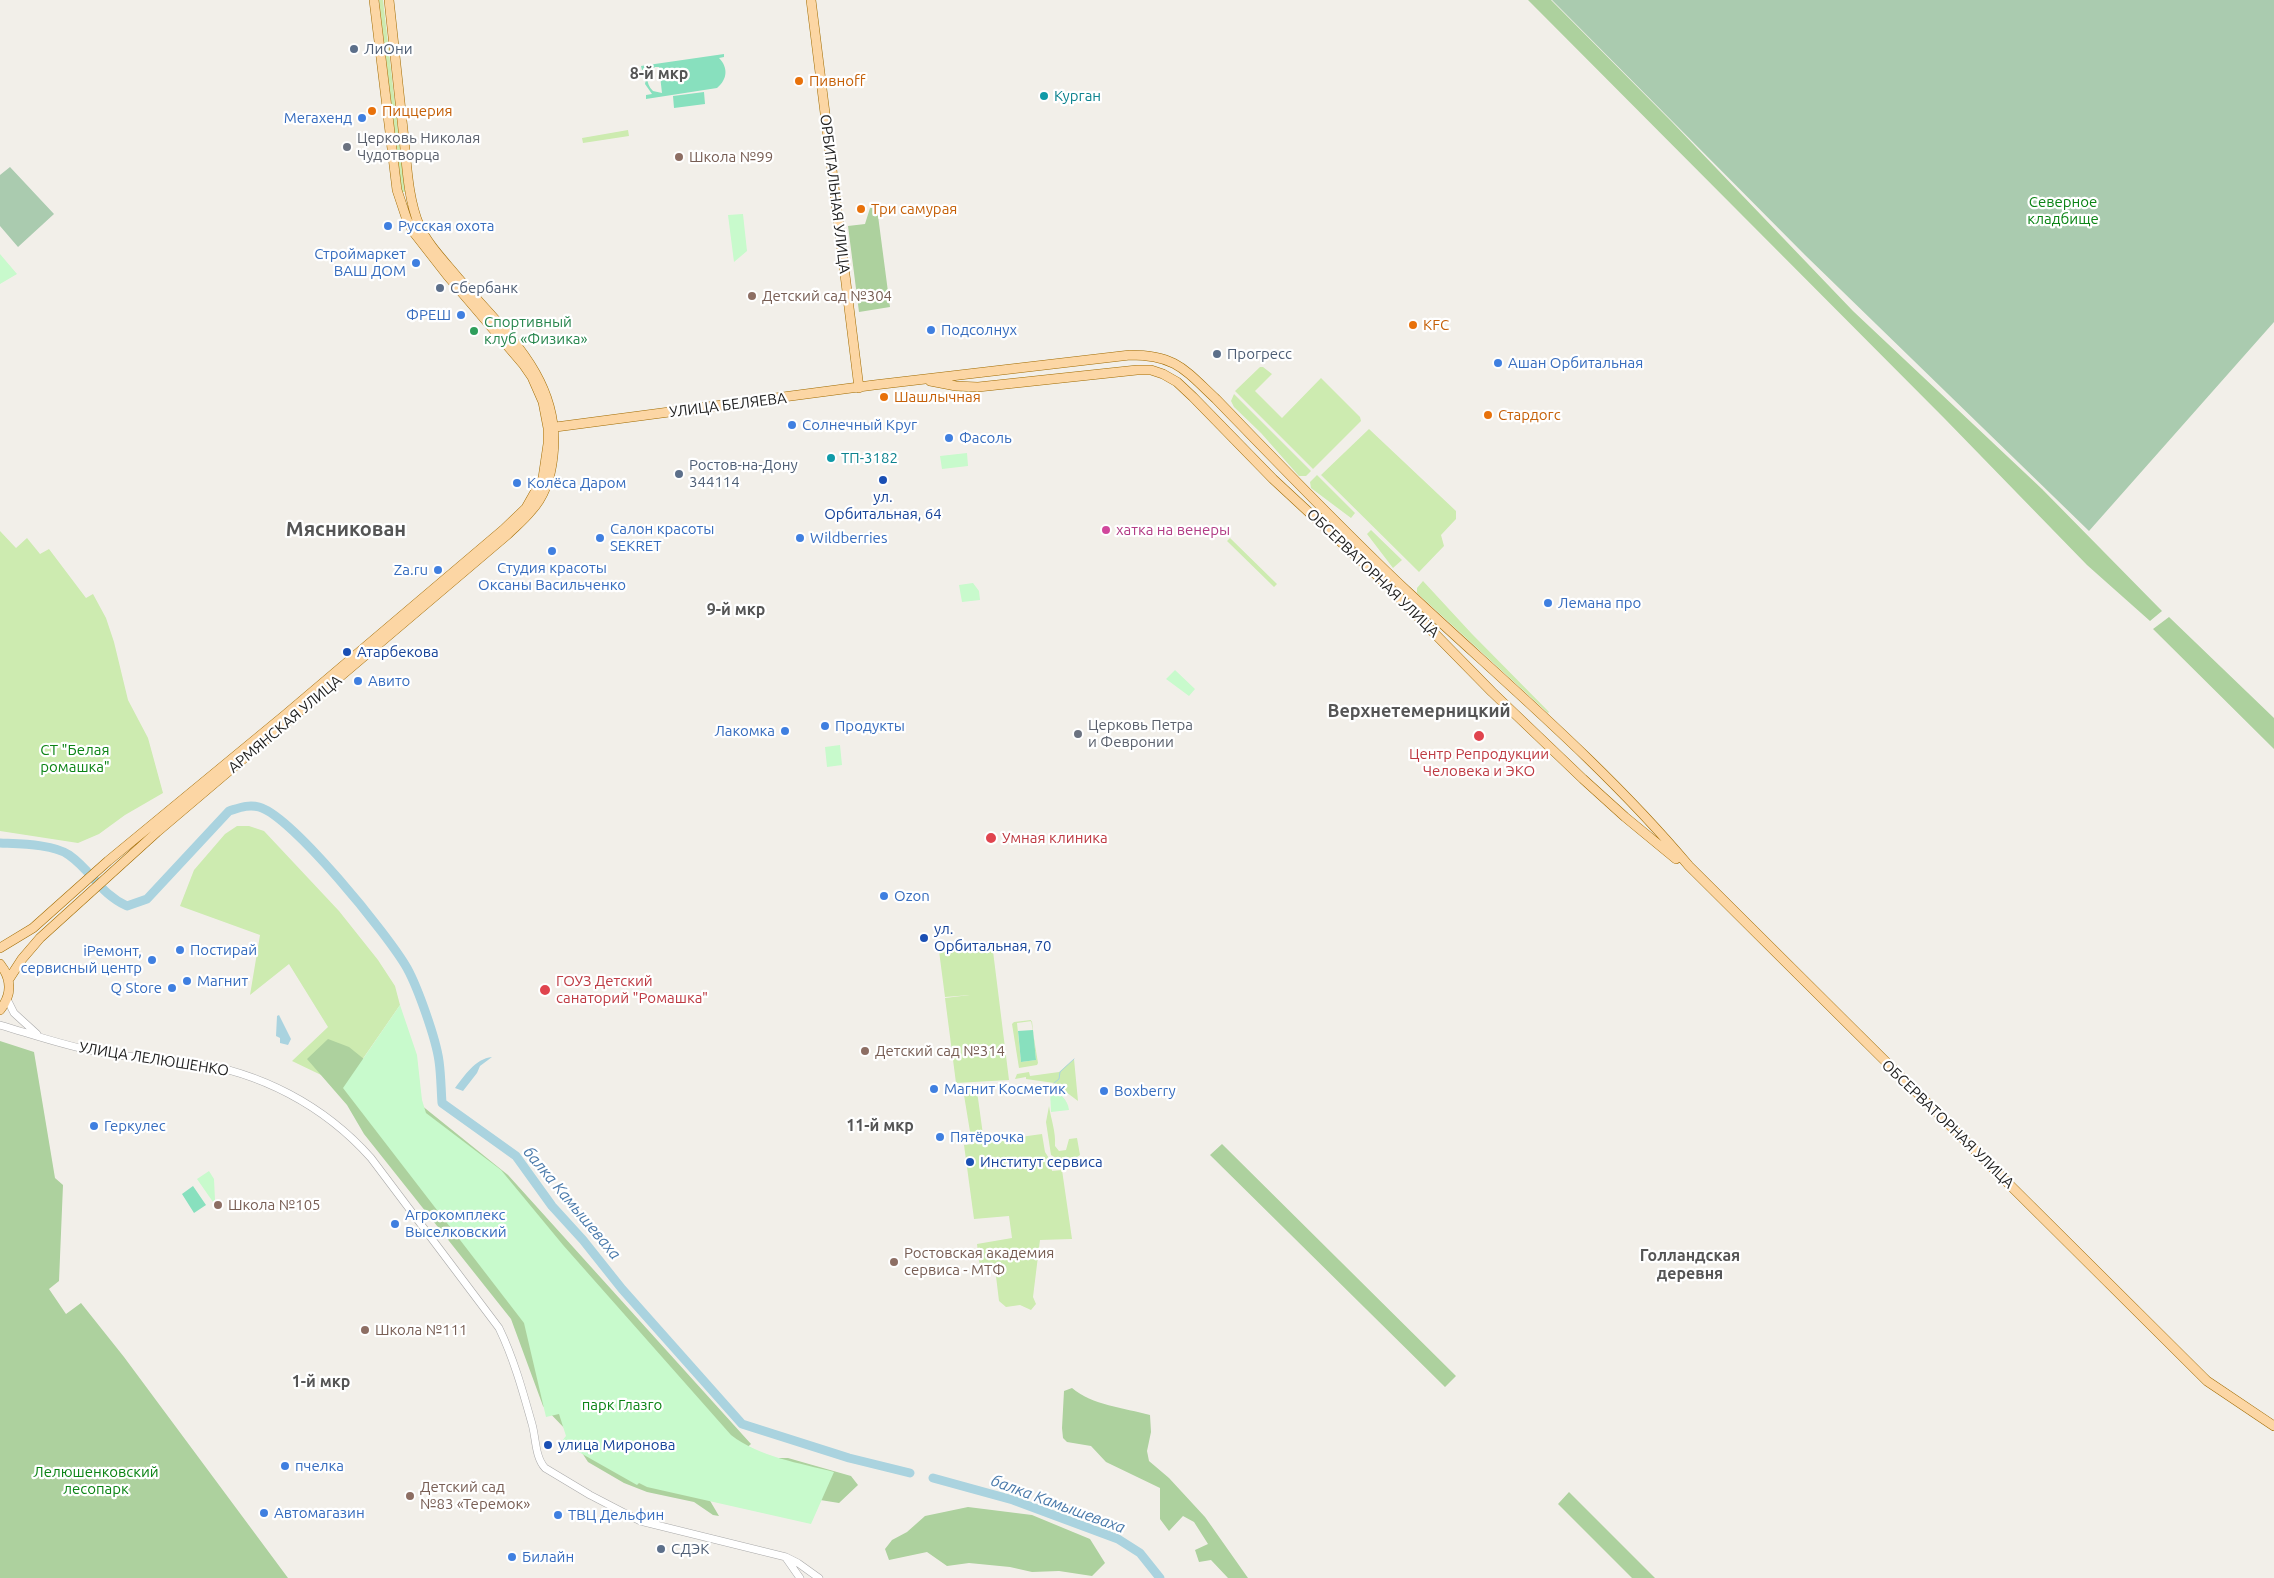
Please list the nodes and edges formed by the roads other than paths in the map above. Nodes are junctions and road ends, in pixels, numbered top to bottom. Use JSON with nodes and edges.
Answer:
{"nodes":[{"id":1,"x":374,"y":0,"type":"edge"},
{"id":2,"x":389,"y":0,"type":"edge"},
{"id":3,"x":811,"y":0,"type":"edge"},
{"id":4,"x":411,"y":192,"type":"junction"},
{"id":5,"x":398,"y":195,"type":"junction"},
{"id":6,"x":1038,"y":366,"type":"junction"},
{"id":7,"x":922,"y":380,"type":"junction"},
{"id":8,"x":1030,"y":382,"type":"junction"},
{"id":9,"x":860,"y":388,"type":"junction"},
{"id":10,"x":551,"y":428,"type":"junction"},
{"id":11,"x":1269,"y":453,"type":"junction"},
{"id":12,"x":1252,"y":456,"type":"junction"},
{"id":13,"x":549,"y":465,"type":"junction"},
{"id":14,"x":1503,"y":679,"type":"junction"},
{"id":15,"x":1492,"y":692,"type":"junction"},
{"id":16,"x":1610,"y":782,"type":"junction"},
{"id":17,"x":1599,"y":794,"type":"junction"},
{"id":18,"x":1689,"y":866,"type":"junction"},
{"id":19,"x":0,"y":948,"type":"edge"},
{"id":20,"x":0,"y":964,"type":"edge"},
{"id":21,"x":9,"y":980,"type":"junction"},
{"id":22,"x":7,"y":998,"type":"junction"},
{"id":23,"x":0,"y":1010,"type":"edge"},
{"id":24,"x":0,"y":1025,"type":"edge"},
{"id":25,"x":41,"y":1037,"type":"junction"},
{"id":26,"x":2274,"y":1426,"type":"edge"},
{"id":27,"x":786,"y":1557,"type":"junction"},
{"id":28,"x":800,"y":1578,"type":"edge"},
{"id":29,"x":819,"y":1578,"type":"edge"}],
"edges":[{"from":1,"to":5,"type":"main road"},
{"from":2,"to":4,"type":"main road"},
{"from":3,"to":9,"type":"main road","name":"ОРБИТАЛЬНАЯ УЛИЦА"},
{"from":4,"to":5,"type":"main road"},
{"from":4,"to":10,"type":"main road"},
{"from":5,"to":10,"type":"main road"},
{"from":6,"to":7,"type":"main road","name":"ОБСЕРВАТОРНАЯ УЛИЦА"},
{"from":6,"to":8,"type":"main road"},
{"from":6,"to":11,"type":"main road","name":"ОБСЕРВАТОРНАЯ УЛИЦА"},
{"from":7,"to":8,"type":"main road","name":"ОБСЕРВАТОРНАЯ УЛИЦА"},
{"from":7,"to":9,"type":"main road","name":"ОБСЕРВАТОРНАЯ УЛИЦА"},
{"from":8,"to":12,"type":"main road","name":"ОБСЕРВАТОРНАЯ УЛИЦА"},
{"from":9,"to":10,"type":"main road","name":"УЛИЦА БЕЛЯЕВА"},
{"from":10,"to":13,"type":"main road"},
{"from":11,"to":12,"type":"main road"},
{"from":11,"to":14,"type":"main road","name":"ОБСЕРВАТОРНАЯ УЛИЦА"},
{"from":12,"to":15,"type":"main road","name":"ОБСЕРВАТОРНАЯ УЛИЦА"},
{"from":13,"to":19,"type":"main road","name":"АРМЯНСКАЯ УЛИЦА"},
{"from":13,"to":21,"type":"main road","name":"АРМЯНСКАЯ УЛИЦА"},
{"from":14,"to":15,"type":"main road"},
{"from":14,"to":16,"type":"main road","name":"ОБСЕРВАТОРНАЯ УЛИЦА"},
{"from":15,"to":17,"type":"main road","name":"ОБСЕРВАТОРНАЯ УЛИЦА"},
{"from":16,"to":17,"type":"main road"},
{"from":16,"to":18,"type":"main road","name":"ОБСЕРВАТОРНАЯ УЛИЦА"},
{"from":17,"to":18,"type":"main road","name":"ОБСЕРВАТОРНАЯ УЛИЦА"},
{"from":18,"to":26,"type":"main road","name":"ОБСЕРВАТОРНАЯ УЛИЦА"},
{"from":20,"to":21,"type":"main road"},
{"from":21,"to":22,"type":"main road"},
{"from":22,"to":23,"type":"main road"},
{"from":22,"to":25,"type":"street"},
{"from":24,"to":25,"type":"street","name":"УЛИЦА ЛЕЛЮШЕНКО"},
{"from":25,"to":27,"type":"street","name":"УЛИЦА ЛЕЛЮШЕНКО"},
{"from":27,"to":28,"type":"street"},
{"from":27,"to":29,"type":"street","name":"УЛИЦА ЛЕЛЮШЕНКО"}]}
